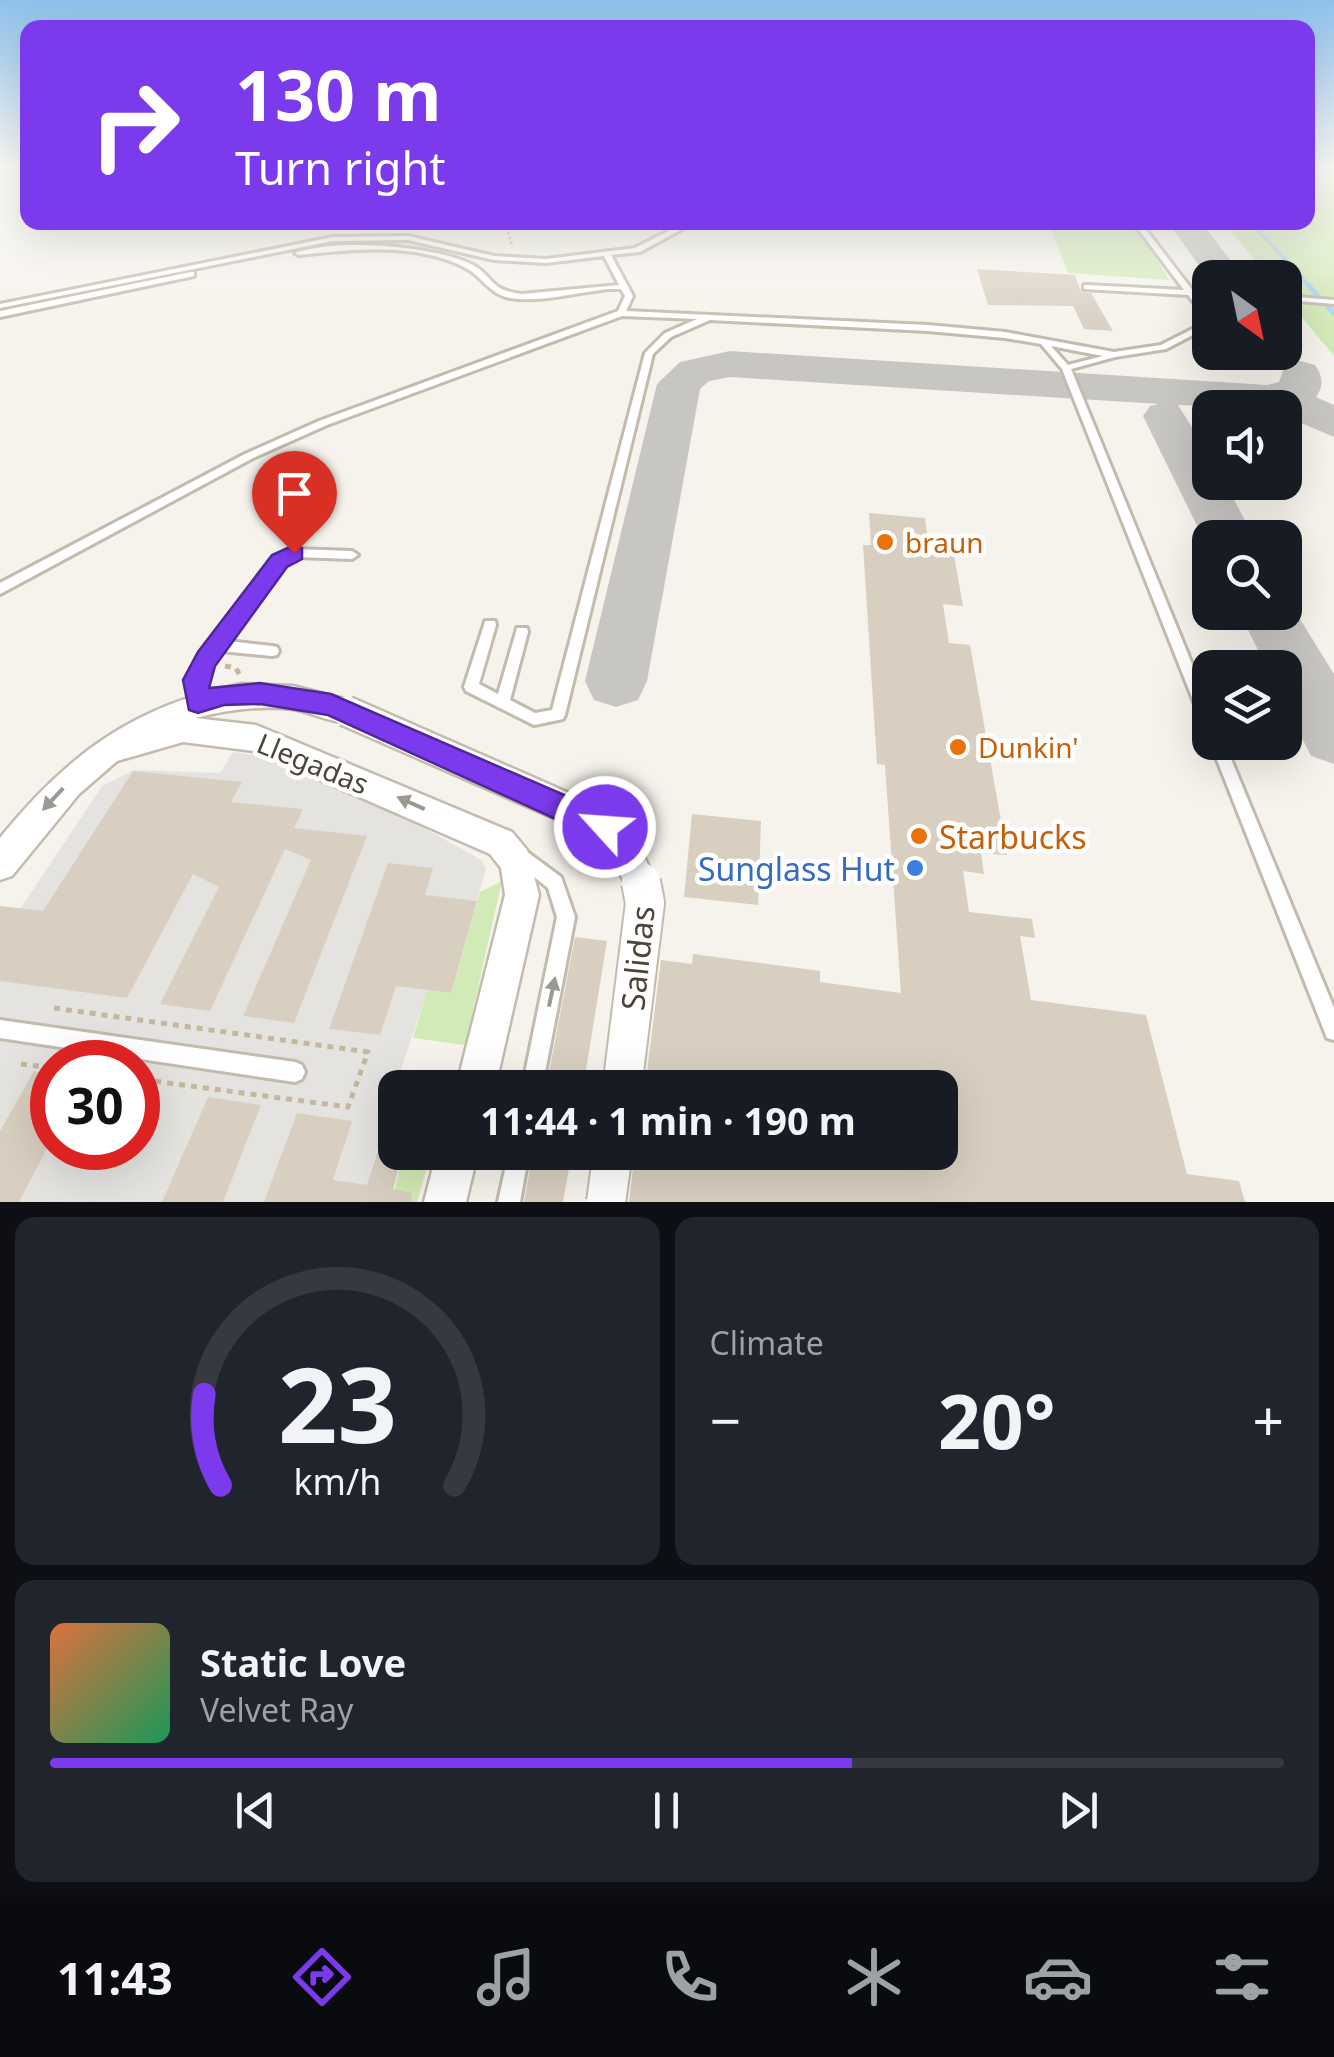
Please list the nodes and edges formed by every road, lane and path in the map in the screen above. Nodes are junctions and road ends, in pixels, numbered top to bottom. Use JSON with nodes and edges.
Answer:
{"nodes":[{"id":1,"x":508,"y":230,"type":"edge"},
{"id":2,"x":677,"y":230,"type":"edge"},
{"id":3,"x":1142,"y":230,"type":"edge"},
{"id":4,"x":607,"y":255,"type":"junction"},
{"id":5,"x":517,"y":262,"type":"junction"},
{"id":6,"x":624,"y":286,"type":"junction"},
{"id":7,"x":1087,"y":287,"type":"dead end"},
{"id":8,"x":1187,"y":292,"type":"junction"},
{"id":9,"x":1192,"y":292,"type":"edge"},
{"id":10,"x":1192,"y":298,"type":"edge"},
{"id":11,"x":1302,"y":299,"type":"edge"},
{"id":12,"x":1334,"y":302,"type":"edge"},
{"id":13,"x":0,"y":306,"type":"edge"},
{"id":14,"x":621,"y":313,"type":"junction"},
{"id":15,"x":0,"y":314,"type":"edge"},
{"id":16,"x":709,"y":316,"type":"junction"},
{"id":17,"x":1192,"y":330,"type":"edge"},
{"id":18,"x":1045,"y":344,"type":"junction"},
{"id":19,"x":1114,"y":355,"type":"junction"},
{"id":20,"x":1066,"y":368,"type":"junction"},
{"id":21,"x":352,"y":555,"type":"dead end"},
{"id":22,"x":0,"y":589,"type":"edge"},
{"id":23,"x":490,"y":625,"type":"dead end"},
{"id":24,"x":522,"y":632,"type":"dead end"},
{"id":25,"x":217,"y":645,"type":"junction"},
{"id":26,"x":272,"y":651,"type":"dead end"},
{"id":27,"x":1192,"y":680,"type":"edge"},
{"id":28,"x":198,"y":702,"type":"junction"},
{"id":29,"x":502,"y":704,"type":"junction"},
{"id":30,"x":117,"y":745,"type":"junction"},
{"id":31,"x":1224,"y":760,"type":"edge"},
{"id":32,"x":500,"y":843,"type":"junction"},
{"id":33,"x":0,"y":864,"type":"edge"},
{"id":34,"x":54,"y":1008,"type":"dead end"},
{"id":35,"x":0,"y":1029,"type":"edge"},
{"id":36,"x":1334,"y":1030,"type":"edge"},
{"id":37,"x":21,"y":1064,"type":"dead end"},
{"id":38,"x":30,"y":1065,"type":"edge"},
{"id":39,"x":479,"y":1070,"type":"edge"},
{"id":40,"x":536,"y":1070,"type":"edge"},
{"id":41,"x":624,"y":1070,"type":"edge"},
{"id":42,"x":295,"y":1072,"type":"dead end"},
{"id":43,"x":160,"y":1081,"type":"edge"},
{"id":44,"x":453,"y":1170,"type":"edge"},
{"id":45,"x":515,"y":1170,"type":"edge"},
{"id":46,"x":610,"y":1170,"type":"edge"},
{"id":47,"x":445,"y":1202,"type":"edge"},
{"id":48,"x":509,"y":1202,"type":"edge"},
{"id":49,"x":606,"y":1202,"type":"edge"}],
"edges":[{"from":1,"to":5,"type":"path"},
{"from":2,"to":4,"type":"lane"},
{"from":3,"to":8,"type":"lane"},
{"from":4,"to":5,"type":"lane"},
{"from":4,"to":6,"type":"lane"},
{"from":5,"to":13,"type":"lane"},
{"from":6,"to":14,"type":"lane"},
{"from":6,"to":15,"type":"lane"},
{"from":7,"to":8,"type":"lane"},
{"from":8,"to":9,"type":"lane"},
{"from":8,"to":10,"type":"lane"},
{"from":11,"to":12,"type":"lane"},
{"from":14,"to":16,"type":"lane"},
{"from":14,"to":22,"type":"lane"},
{"from":16,"to":18,"type":"lane"},
{"from":16,"to":29,"type":"lane"},
{"from":17,"to":19,"type":"lane"},
{"from":18,"to":19,"type":"lane"},
{"from":18,"to":20,"type":"lane"},
{"from":19,"to":20,"type":"lane"},
{"from":20,"to":27,"type":"lane"},
{"from":21,"to":25,"type":"lane"},
{"from":23,"to":29,"type":"lane"},
{"from":24,"to":29,"type":"lane"},
{"from":25,"to":26,"type":"lane"},
{"from":25,"to":28,"type":"lane"},
{"from":28,"to":30,"type":"street","name":"Salidas"},
{"from":28,"to":41,"type":"street","name":"Salidas","bridge":true},
{"from":32,"to":30,"type":"street","name":"Llegadas","one_way":true},
{"from":30,"to":33,"type":"street","name":"Salidas","one_way":true},
{"from":31,"to":36,"type":"lane"},
{"from":32,"to":39,"type":"street"},
{"from":40,"to":32,"type":"lane","name":"Llegadas","one_way":true},
{"from":34,"to":43,"type":"path"},
{"from":35,"to":42,"type":"lane"},
{"from":37,"to":38,"type":"path"},
{"from":44,"to":47,"type":"street"},
{"from":45,"to":48,"type":"lane"},
{"from":46,"to":49,"type":"street","bridge":true}]}
